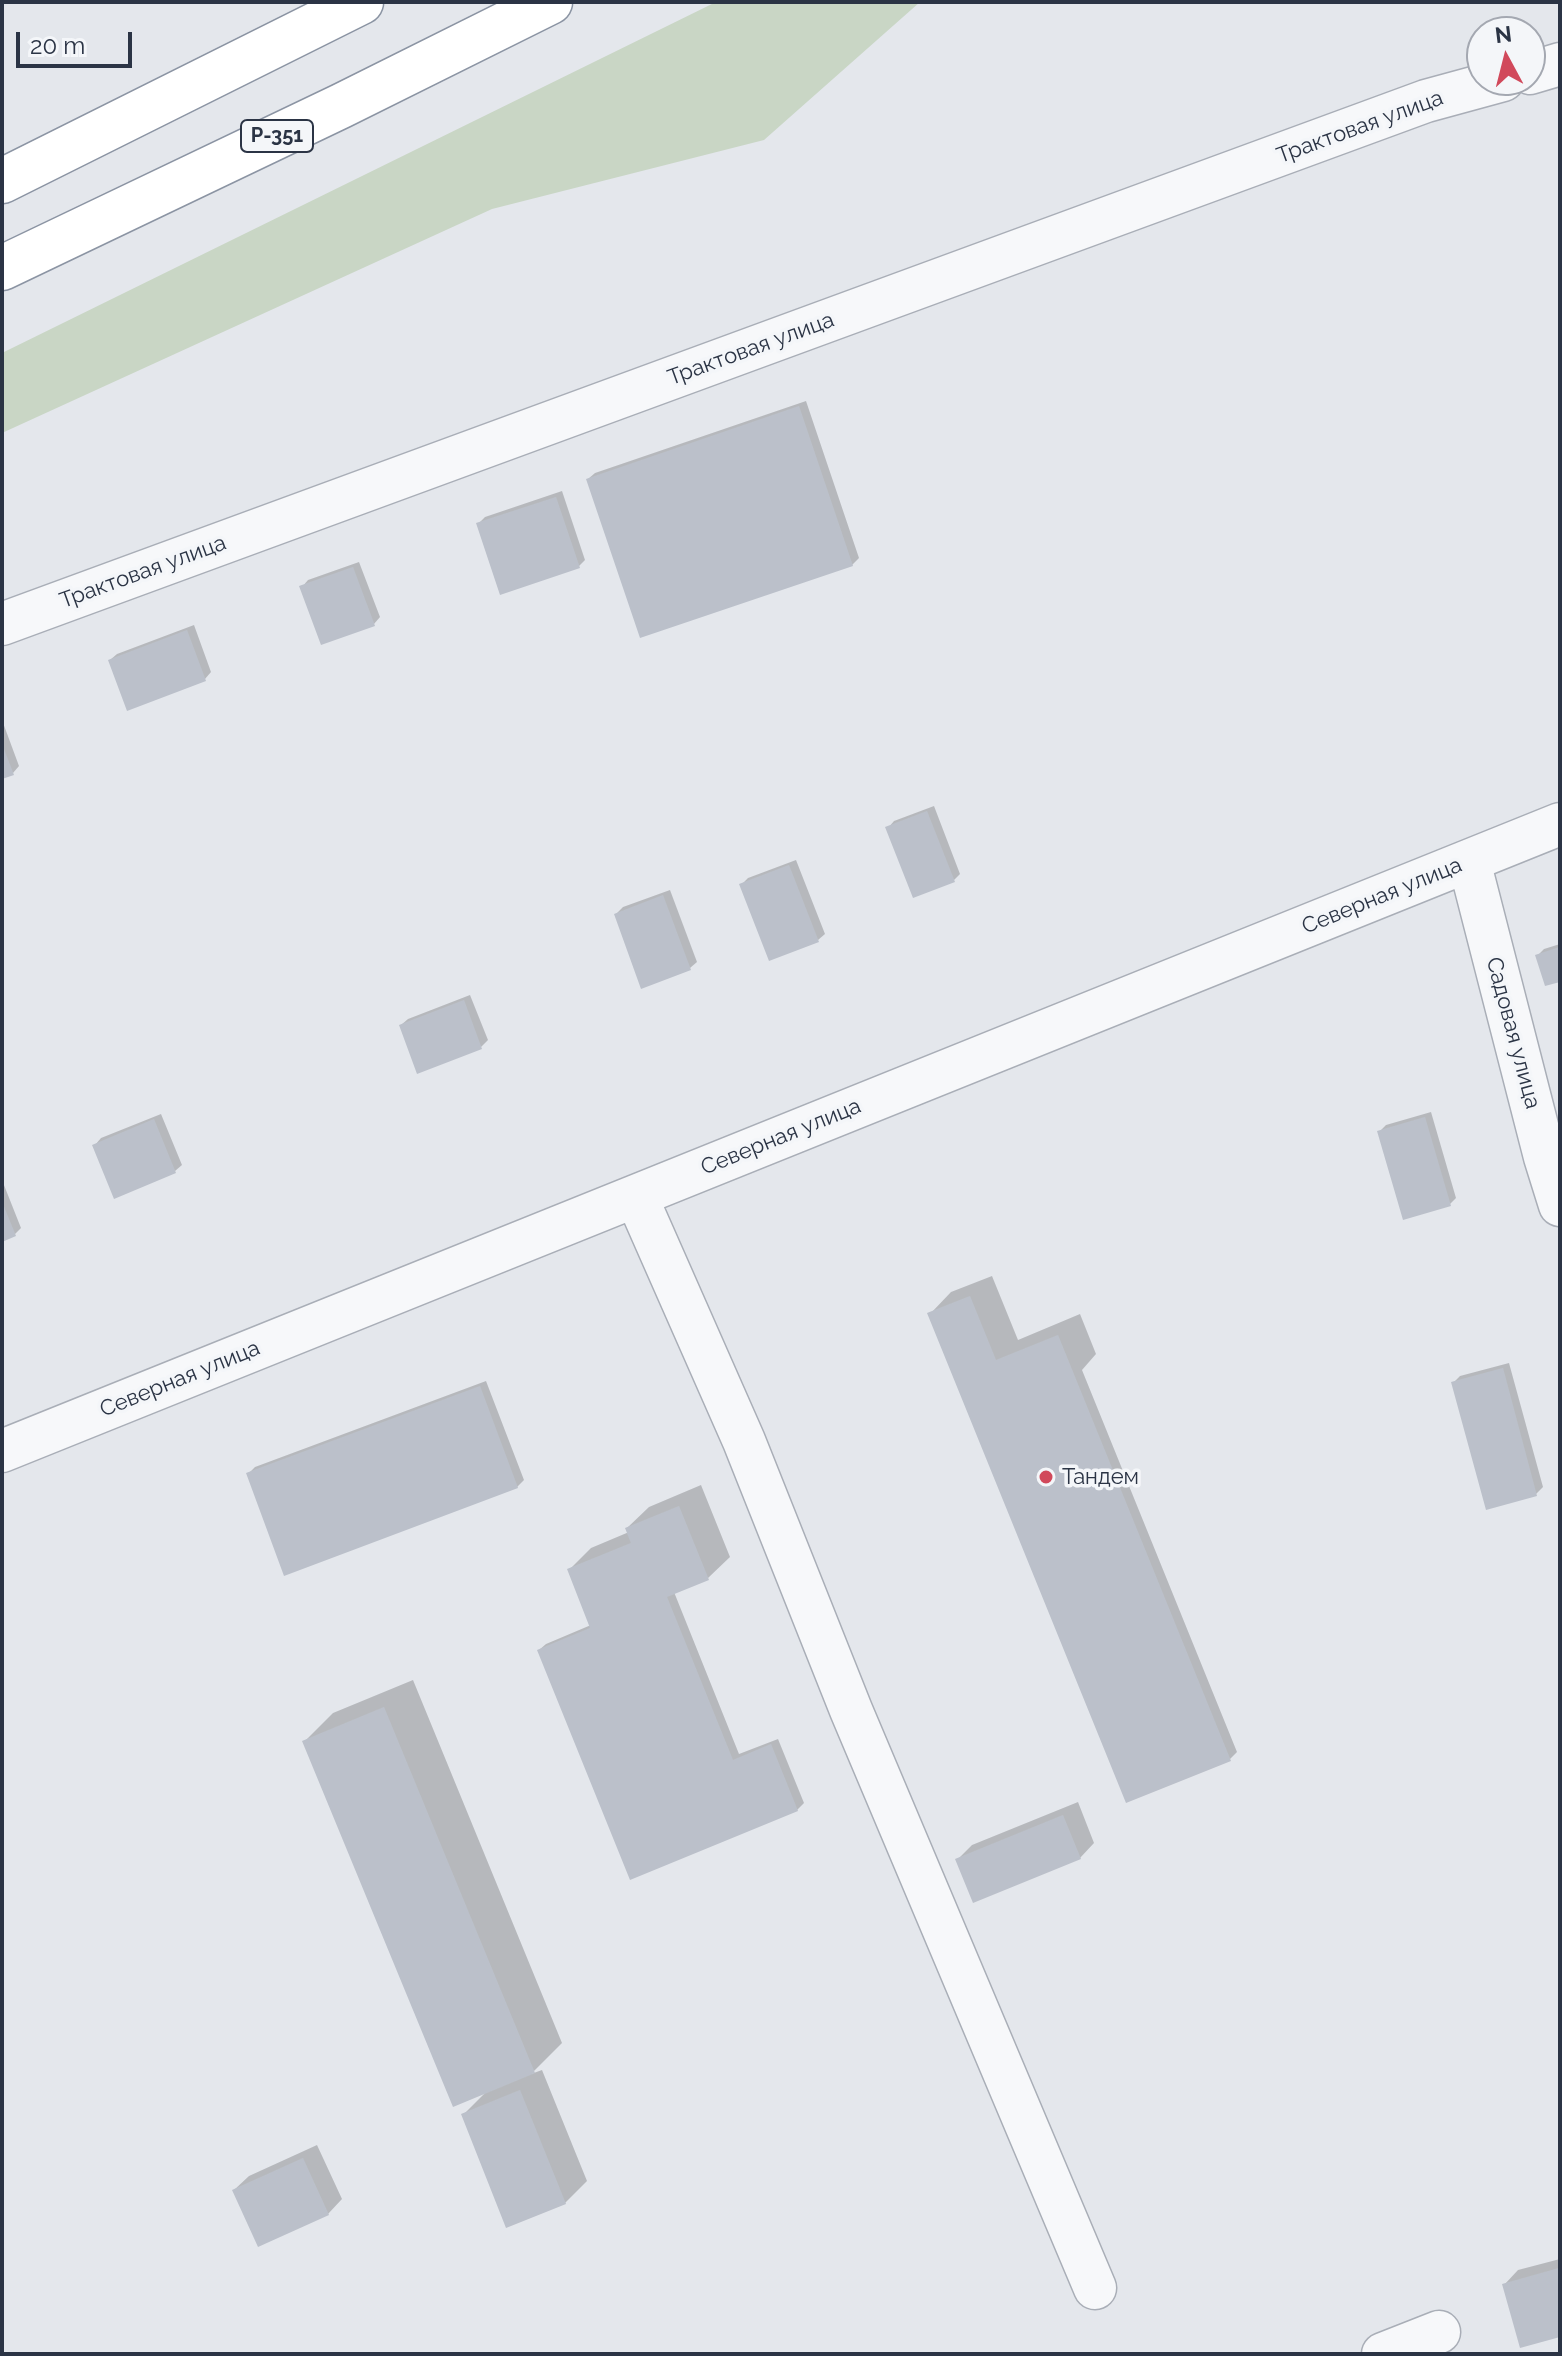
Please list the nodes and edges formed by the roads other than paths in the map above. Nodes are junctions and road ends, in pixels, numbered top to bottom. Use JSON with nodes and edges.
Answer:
{"nodes":[{"id":1,"x":361,"y":2,"type":"edge"},
{"id":2,"x":550,"y":2,"type":"edge"},
{"id":3,"x":1466,"y":91,"type":"edge"},
{"id":4,"x":2,"y":181,"type":"edge"},
{"id":5,"x":2,"y":268,"type":"edge"},
{"id":6,"x":2,"y":624,"type":"edge"},
{"id":7,"x":1560,"y":824,"type":"edge"},
{"id":8,"x":1469,"y":861,"type":"junction"},
{"id":9,"x":636,"y":1196,"type":"junction"},
{"id":10,"x":1560,"y":1205,"type":"edge"},
{"id":11,"x":2,"y":1451,"type":"edge"},
{"id":12,"x":1095,"y":2288,"type":"dead end"},
{"id":13,"x":1439,"y":2332,"type":"dead end"},
{"id":14,"x":1383,"y":2354,"type":"edge"}],
"edges":[{"from":1,"to":4,"type":"highway"},
{"from":2,"to":5,"type":"highway","number":"Р-351"},
{"from":3,"to":6,"type":"street","name":"Трактовая улица"},
{"from":7,"to":8,"type":"street","name":"Северная улица"},
{"from":8,"to":9,"type":"street","name":"Северная улица"},
{"from":8,"to":10,"type":"street","name":"Садовая улица"},
{"from":9,"to":11,"type":"street","name":"Северная улица"},
{"from":9,"to":12,"type":"street"},
{"from":13,"to":14,"type":"street"}]}
